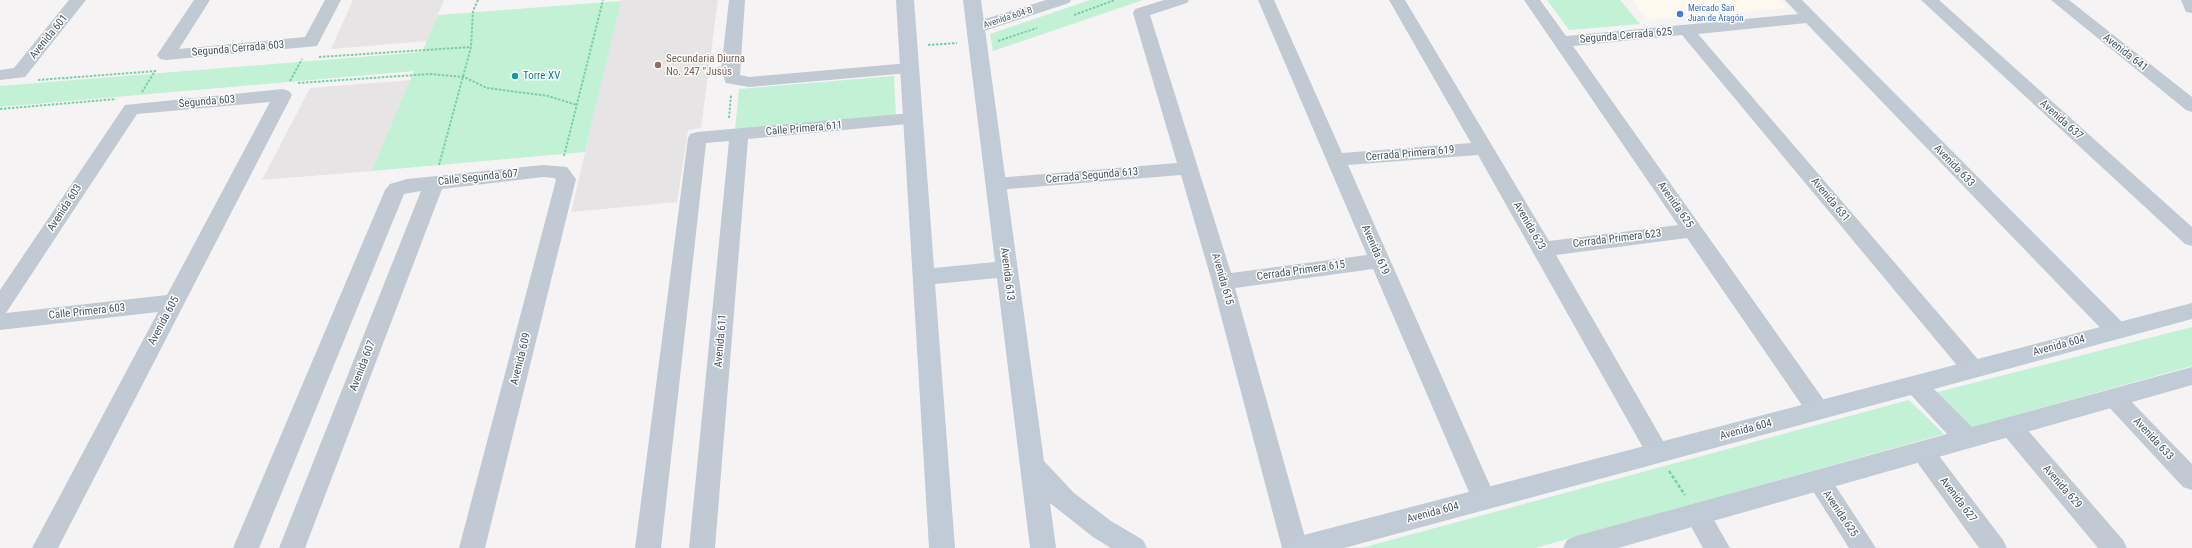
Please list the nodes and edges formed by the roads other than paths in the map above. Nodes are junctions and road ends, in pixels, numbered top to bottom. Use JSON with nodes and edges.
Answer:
{"nodes":[{"id":1,"x":78,"y":0,"type":"edge"},
{"id":2,"x":202,"y":0,"type":"edge"},
{"id":3,"x":333,"y":0,"type":"edge"},
{"id":4,"x":737,"y":0,"type":"edge"},
{"id":5,"x":905,"y":0,"type":"edge"},
{"id":6,"x":972,"y":0,"type":"edge"},
{"id":7,"x":1063,"y":0,"type":"edge"},
{"id":8,"x":1181,"y":0,"type":"edge"},
{"id":9,"x":1266,"y":0,"type":"edge"},
{"id":10,"x":1397,"y":0,"type":"edge"},
{"id":11,"x":1532,"y":0,"type":"edge"},
{"id":12,"x":1793,"y":0,"type":"edge"},
{"id":13,"x":1929,"y":0,"type":"edge"},
{"id":14,"x":2059,"y":0,"type":"edge"},
{"id":15,"x":1810,"y":18,"type":"junction"},
{"id":16,"x":975,"y":28,"type":"junction"},
{"id":17,"x":1686,"y":30,"type":"junction"},
{"id":18,"x":1562,"y":42,"type":"junction"},
{"id":19,"x":909,"y":68,"type":"junction"},
{"id":20,"x":0,"y":75,"type":"edge"},
{"id":21,"x":283,"y":95,"type":"joint"},
{"id":22,"x":2192,"y":106,"type":"edge"},
{"id":23,"x":131,"y":109,"type":"joint"},
{"id":24,"x":912,"y":119,"type":"junction"},
{"id":25,"x":733,"y":135,"type":"junction"},
{"id":26,"x":1484,"y":148,"type":"junction"},
{"id":27,"x":1336,"y":160,"type":"junction"},
{"id":28,"x":1188,"y":168,"type":"junction"},
{"id":29,"x":560,"y":172,"type":"joint"},
{"id":30,"x":434,"y":183,"type":"junction"},
{"id":31,"x":996,"y":184,"type":"junction"},
{"id":32,"x":1692,"y":230,"type":"junction"},
{"id":33,"x":2192,"y":239,"type":"edge"},
{"id":34,"x":1543,"y":249,"type":"junction"},
{"id":35,"x":1380,"y":261,"type":"junction"},
{"id":36,"x":1006,"y":269,"type":"junction"},
{"id":37,"x":923,"y":277,"type":"junction"},
{"id":38,"x":1223,"y":282,"type":"junction"},
{"id":39,"x":174,"y":302,"type":"junction"},
{"id":40,"x":0,"y":307,"type":"edge"},
{"id":41,"x":2192,"y":311,"type":"edge"},
{"id":42,"x":0,"y":322,"type":"edge"},
{"id":43,"x":2116,"y":331,"type":"junction"},
{"id":44,"x":1973,"y":369,"type":"junction"},
{"id":45,"x":2192,"y":376,"type":"edge"},
{"id":46,"x":1915,"y":384,"type":"junction"},
{"id":47,"x":2114,"y":398,"type":"junction"},
{"id":48,"x":1818,"y":410,"type":"junction"},
{"id":49,"x":2011,"y":427,"type":"junction"},
{"id":50,"x":1968,"y":439,"type":"junction"},
{"id":51,"x":1922,"y":451,"type":"junction"},
{"id":52,"x":1658,"y":453,"type":"junction"},
{"id":53,"x":1032,"y":465,"type":"junction"},
{"id":54,"x":1818,"y":480,"type":"junction"},
{"id":55,"x":2192,"y":480,"type":"edge"},
{"id":56,"x":1484,"y":499,"type":"junction"},
{"id":57,"x":1697,"y":514,"type":"junction"},
{"id":58,"x":45,"y":548,"type":"edge"},
{"id":59,"x":246,"y":548,"type":"edge"},
{"id":60,"x":292,"y":548,"type":"edge"},
{"id":61,"x":472,"y":548,"type":"edge"},
{"id":62,"x":648,"y":548,"type":"edge"},
{"id":63,"x":702,"y":548,"type":"edge"},
{"id":64,"x":942,"y":548,"type":"edge"},
{"id":65,"x":1043,"y":548,"type":"edge"},
{"id":66,"x":1134,"y":548,"type":"edge"},
{"id":67,"x":1294,"y":548,"type":"edge"},
{"id":68,"x":1300,"y":548,"type":"edge"},
{"id":69,"x":1579,"y":548,"type":"edge"},
{"id":70,"x":1717,"y":548,"type":"edge"},
{"id":71,"x":1863,"y":548,"type":"edge"},
{"id":72,"x":1994,"y":548,"type":"edge"},
{"id":73,"x":2114,"y":548,"type":"edge"}],
"edges":[{"from":1,"to":20,"type":"street","name":"Avenida 601"},
{"from":2,"to":3,"type":"street","name":"Segunda Cerrada 603"},
{"from":4,"to":19,"type":"street"},
{"from":5,"to":19,"type":"street"},
{"from":6,"to":16,"type":"street","name":"Avenida 613"},
{"from":7,"to":16,"type":"street","name":"Avenida 604-B"},
{"from":8,"to":28,"type":"street","name":"Avenida 615"},
{"from":9,"to":27,"type":"street","name":"Avenida 619"},
{"from":10,"to":26,"type":"street","name":"Avenida 623"},
{"from":11,"to":18,"type":"street","name":"Avenida 625"},
{"from":12,"to":15,"type":"street","name":"Avenida 633"},
{"from":13,"to":33,"type":"street","name":"Avenida 637"},
{"from":14,"to":22,"type":"street","name":"Avenida 641"},
{"from":15,"to":17,"type":"street","name":"Segunda Cerrada 625"},
{"from":15,"to":43,"type":"street","name":"Avenida 633"},
{"from":16,"to":31,"type":"street","name":"Avenida 613"},
{"from":17,"to":18,"type":"street","name":"Segunda Cerrada 625"},
{"from":17,"to":44,"type":"street","name":"Avenida 631"},
{"from":18,"to":32,"type":"street","name":"Avenida 625"},
{"from":19,"to":24,"type":"street"},
{"from":21,"to":23,"type":"street","name":"Segunda 603"},
{"from":21,"to":39,"type":"street","name":"Avenida 605"},
{"from":23,"to":40,"type":"street","name":"Avenida 603"},
{"from":24,"to":25,"type":"street","name":"Calle Primera 611"},
{"from":24,"to":37,"type":"street"},
{"from":25,"to":62,"type":"street","name":"Calle Primera 611"},
{"from":25,"to":63,"type":"street","name":"Avenida 611"},
{"from":26,"to":27,"type":"street","name":"Cerrada Primera 619"},
{"from":26,"to":34,"type":"street","name":"Avenida 623"},
{"from":27,"to":35,"type":"street","name":"Avenida 619"},
{"from":28,"to":31,"type":"street","name":"Cerrada Segunda 613"},
{"from":28,"to":38,"type":"street","name":"Avenida 615"},
{"from":29,"to":30,"type":"street","name":"Calle Segunda 607"},
{"from":29,"to":61,"type":"street","name":"Avenida 609"},
{"from":30,"to":59,"type":"street","name":"Calle Segunda 607"},
{"from":30,"to":60,"type":"street","name":"Avenida 607"},
{"from":31,"to":36,"type":"street","name":"Avenida 613"},
{"from":32,"to":34,"type":"street","name":"Cerrada Primera 623"},
{"from":32,"to":48,"type":"street","name":"Avenida 625"},
{"from":34,"to":52,"type":"street","name":"Avenida 623"},
{"from":35,"to":38,"type":"street","name":"Cerrada Primera 615"},
{"from":35,"to":56,"type":"street","name":"Avenida 619"},
{"from":36,"to":37,"type":"street"},
{"from":36,"to":53,"type":"street","name":"Avenida 613"},
{"from":37,"to":64,"type":"street"},
{"from":38,"to":67,"type":"street","name":"Avenida 615"},
{"from":39,"to":42,"type":"street","name":"Calle Primera 603"},
{"from":39,"to":58,"type":"street","name":"Avenida 605"},
{"from":41,"to":43,"type":"street","name":"Avenida 604"},
{"from":43,"to":44,"type":"street","name":"Avenida 604"},
{"from":44,"to":46,"type":"street","name":"Avenida 604"},
{"from":45,"to":47,"type":"street"},
{"from":46,"to":48,"type":"street","name":"Avenida 604"},
{"from":46,"to":50,"type":"street"},
{"from":47,"to":49,"type":"street"},
{"from":47,"to":55,"type":"street","name":"Avenida 633"},
{"from":48,"to":52,"type":"street","name":"Avenida 604"},
{"from":49,"to":50,"type":"street"},
{"from":49,"to":73,"type":"street","name":"Avenida 629"},
{"from":50,"to":51,"type":"street"},
{"from":51,"to":54,"type":"street"},
{"from":51,"to":72,"type":"street","name":"Avenida 627"},
{"from":52,"to":56,"type":"street","name":"Avenida 604"},
{"from":53,"to":65,"type":"street","name":"Avenida 613"},
{"from":53,"to":66,"type":"street"},
{"from":54,"to":57,"type":"street"},
{"from":54,"to":71,"type":"street","name":"Avenida 625"},
{"from":56,"to":68,"type":"street","name":"Avenida 604"},
{"from":57,"to":69,"type":"street"},
{"from":57,"to":70,"type":"street"}]}
